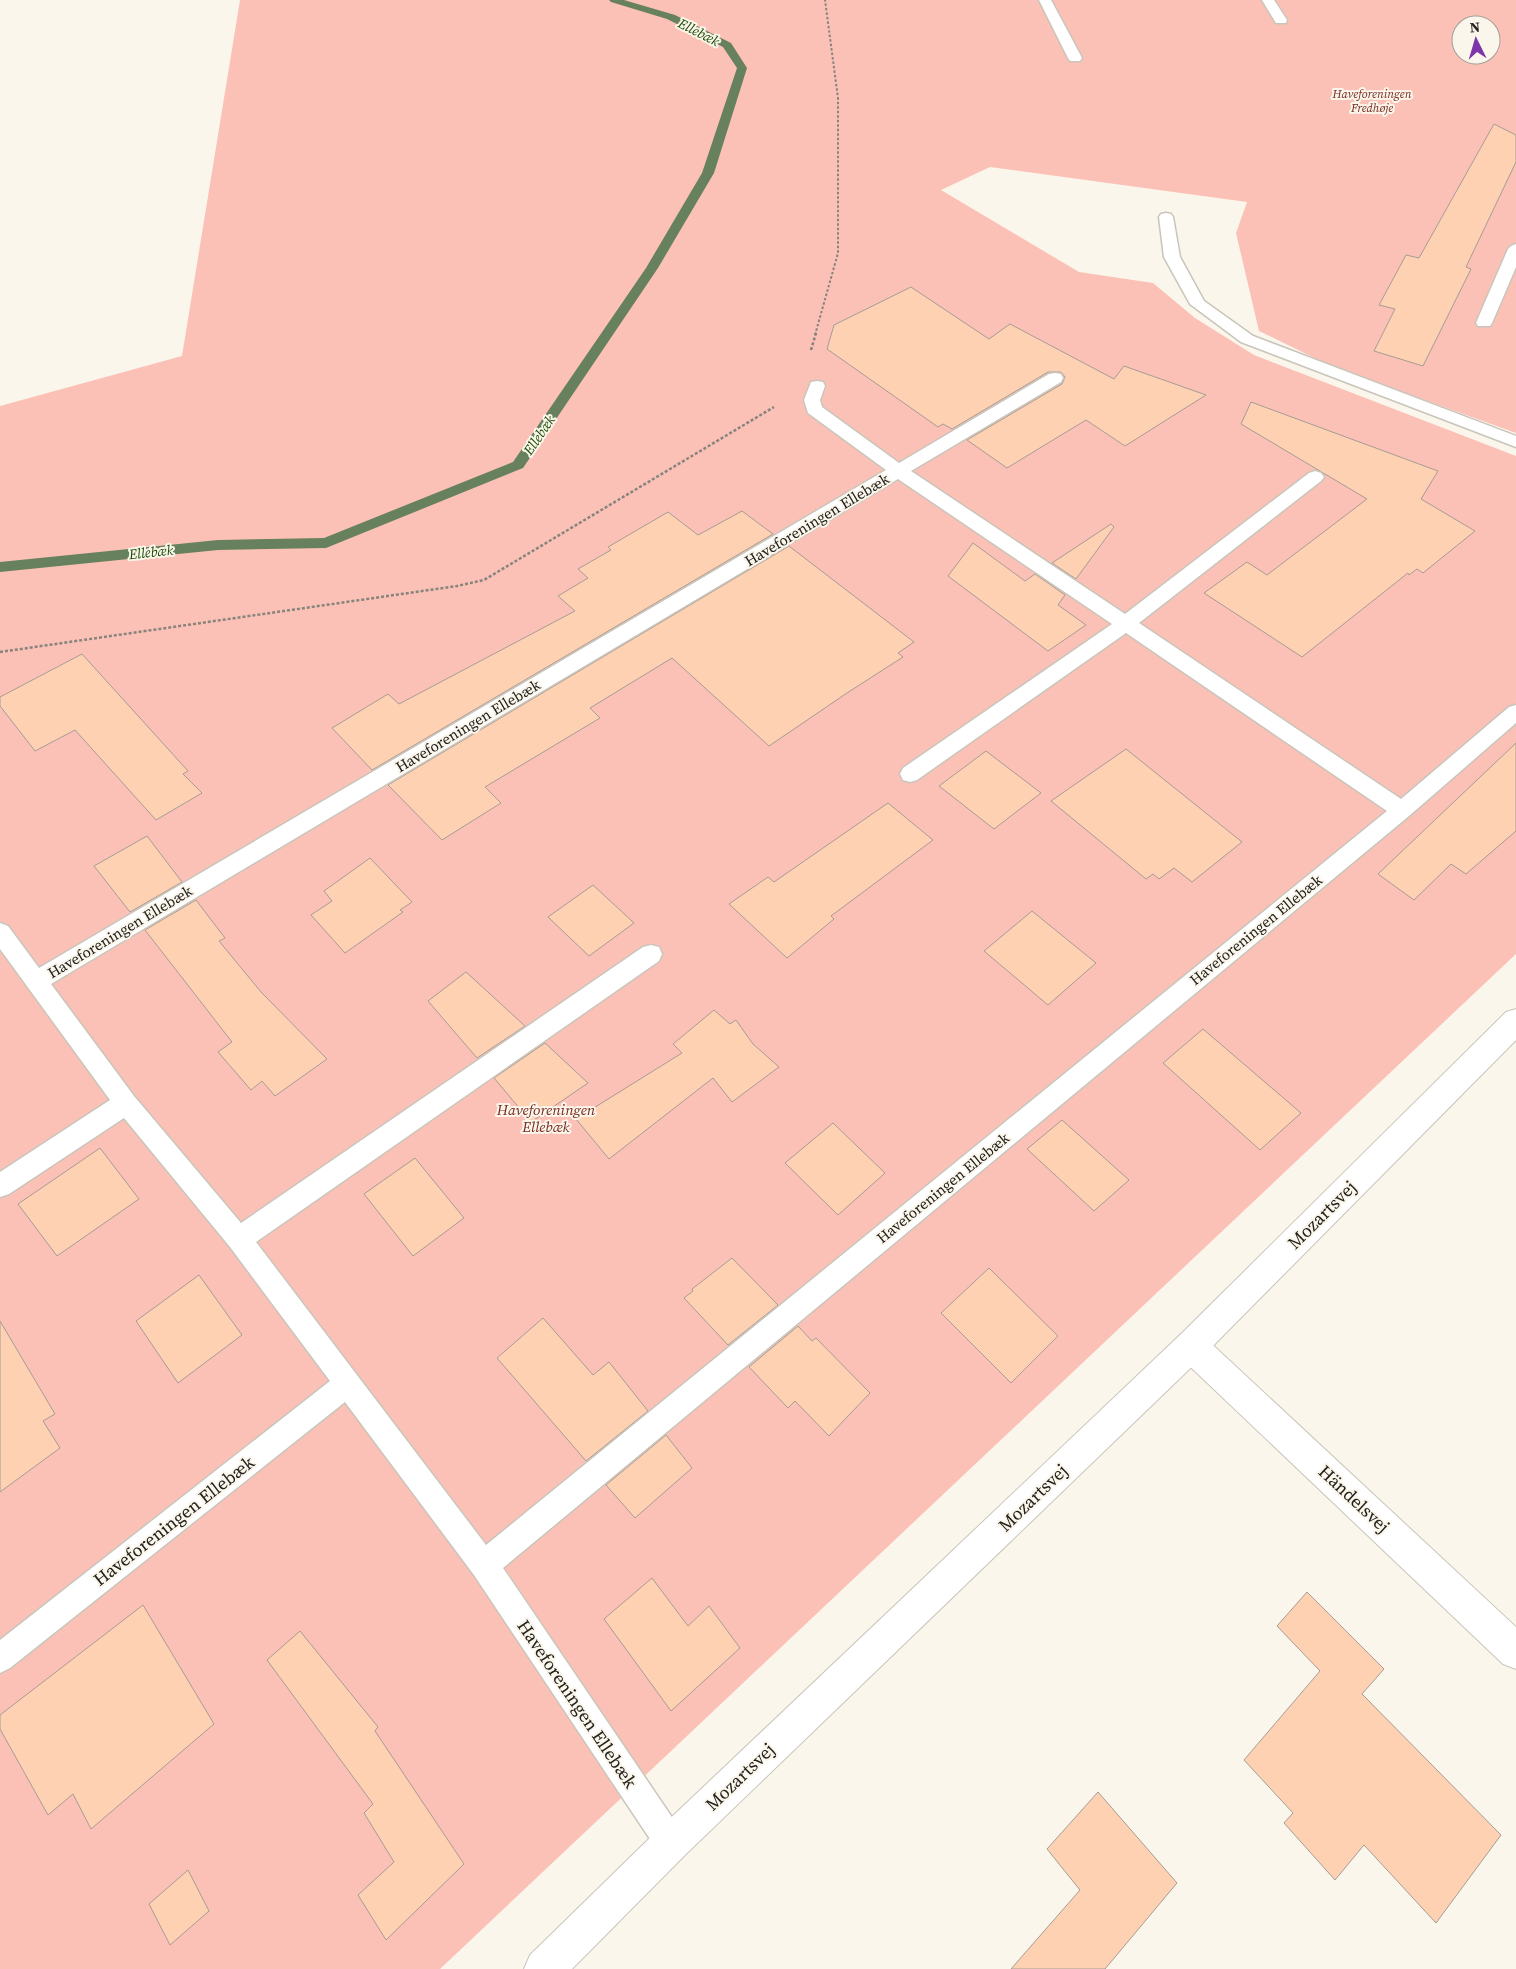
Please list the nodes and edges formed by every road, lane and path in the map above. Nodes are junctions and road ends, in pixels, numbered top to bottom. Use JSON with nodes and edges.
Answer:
{"nodes":[{"id":1,"x":825,"y":0,"type":"edge"},
{"id":2,"x":1046,"y":0,"type":"edge"},
{"id":3,"x":1268,"y":0,"type":"edge"},
{"id":4,"x":1281,"y":20,"type":"dead end"},
{"id":5,"x":1076,"y":58,"type":"dead end"},
{"id":6,"x":1166,"y":217,"type":"dead end"},
{"id":7,"x":1516,"y":249,"type":"edge"},
{"id":8,"x":1484,"y":323,"type":"dead end"},
{"id":9,"x":809,"y":355,"type":"dead end"},
{"id":10,"x":1055,"y":378,"type":"dead end"},
{"id":11,"x":817,"y":386,"type":"dead end"},
{"id":12,"x":814,"y":409,"type":"junction"},
{"id":13,"x":1516,"y":442,"type":"edge"},
{"id":14,"x":899,"y":471,"type":"junction"},
{"id":15,"x":1315,"y":477,"type":"dead end"},
{"id":16,"x":1127,"y":623,"type":"junction"},
{"id":17,"x":0,"y":652,"type":"edge"},
{"id":18,"x":1516,"y":712,"type":"edge"},
{"id":19,"x":910,"y":774,"type":"dead end"},
{"id":20,"x":1402,"y":810,"type":"junction"},
{"id":21,"x":0,"y":932,"type":"edge"},
{"id":22,"x":651,"y":954,"type":"dead end"},
{"id":23,"x":37,"y":981,"type":"junction"},
{"id":24,"x":1516,"y":1021,"type":"edge"},
{"id":25,"x":126,"y":1102,"type":"junction"},
{"id":26,"x":0,"y":1186,"type":"edge"},
{"id":27,"x":239,"y":1239,"type":"junction"},
{"id":28,"x":1192,"y":1346,"type":"junction"},
{"id":29,"x":347,"y":1384,"type":"junction"},
{"id":30,"x":484,"y":1565,"type":"junction"},
{"id":31,"x":1516,"y":1651,"type":"edge"},
{"id":32,"x":0,"y":1658,"type":"edge"},
{"id":33,"x":671,"y":1843,"type":"junction"},
{"id":34,"x":544,"y":1969,"type":"edge"}],
"edges":[{"from":1,"to":9,"type":"path"},
{"from":2,"to":5,"type":"lane"},
{"from":3,"to":4,"type":"lane"},
{"from":6,"to":13,"type":"lane"},
{"from":7,"to":8,"type":"lane"},
{"from":10,"to":14,"type":"lane","name":"Haveforeningen Ellebæk"},
{"from":11,"to":12,"type":"lane"},
{"from":12,"to":14,"type":"lane","name":"Haveforeningen Ellebæk"},
{"from":12,"to":17,"type":"path"},
{"from":14,"to":16,"type":"lane","name":"Haveforeningen Ellebæk"},
{"from":14,"to":23,"type":"lane","name":"Haveforeningen Ellebæk"},
{"from":15,"to":16,"type":"lane"},
{"from":16,"to":19,"type":"lane"},
{"from":16,"to":20,"type":"lane","name":"Haveforeningen Ellebæk"},
{"from":18,"to":20,"type":"lane","name":"Haveforeningen Ellebæk"},
{"from":20,"to":30,"type":"lane","name":"Haveforeningen Ellebæk"},
{"from":21,"to":23,"type":"lane","name":"Haveforeningen Ellebæk"},
{"from":22,"to":27,"type":"lane"},
{"from":23,"to":25,"type":"lane","name":"Haveforeningen Ellebæk"},
{"from":24,"to":28,"type":"street","name":"Mozartsvej"},
{"from":25,"to":26,"type":"lane"},
{"from":25,"to":27,"type":"lane","name":"Haveforeningen Ellebæk"},
{"from":27,"to":29,"type":"lane","name":"Haveforeningen Ellebæk"},
{"from":28,"to":31,"type":"street","name":"Händelsvej"},
{"from":28,"to":33,"type":"street","name":"Mozartsvej"},
{"from":29,"to":30,"type":"lane","name":"Haveforeningen Ellebæk"},
{"from":29,"to":32,"type":"lane","name":"Haveforeningen Ellebæk"},
{"from":30,"to":33,"type":"lane","name":"Haveforeningen Ellebæk"},
{"from":33,"to":34,"type":"street","name":"Mozartsvej"}]}
